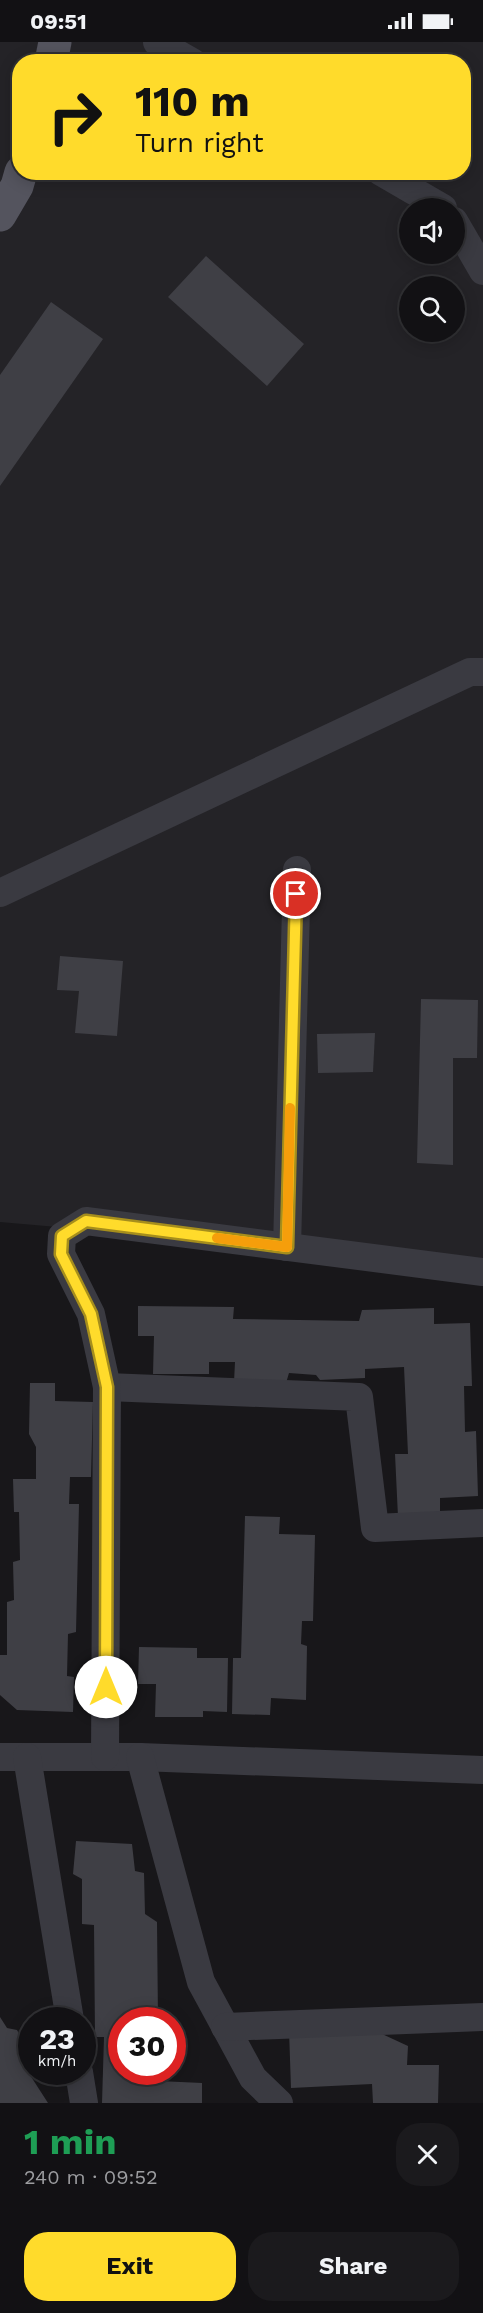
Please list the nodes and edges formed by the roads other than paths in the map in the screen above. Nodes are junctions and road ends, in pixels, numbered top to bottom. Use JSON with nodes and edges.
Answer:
{"nodes":[{"id":1,"x":157,"y":42,"type":"edge"},
{"id":2,"x":178,"y":54,"type":"edge"},
{"id":3,"x":19,"y":180,"type":"edge"},
{"id":4,"x":395,"y":180,"type":"edge"},
{"id":5,"x":426,"y":198,"type":"edge"},
{"id":6,"x":0,"y":215,"type":"edge"},
{"id":7,"x":465,"y":240,"type":"edge"},
{"id":8,"x":483,"y":271,"type":"edge"},
{"id":9,"x":483,"y":672,"type":"edge"},
{"id":10,"x":297,"y":870,"type":"dead end"},
{"id":11,"x":0,"y":893,"type":"edge"},
{"id":12,"x":287,"y":1247,"type":"junction"},
{"id":13,"x":483,"y":1272,"type":"edge"},
{"id":14,"x":107,"y":1387,"type":"junction"},
{"id":15,"x":483,"y":1523,"type":"edge"},
{"id":16,"x":13,"y":1757,"type":"edge"},
{"id":17,"x":105,"y":1757,"type":"junction"},
{"id":18,"x":140,"y":1757,"type":"junction"},
{"id":19,"x":483,"y":1770,"type":"edge"},
{"id":20,"x":67,"y":2007,"type":"edge"},
{"id":21,"x":483,"y":2017,"type":"edge"},
{"id":22,"x":225,"y":2027,"type":"junction"},
{"id":23,"x":81,"y":2085,"type":"edge"},
{"id":24,"x":84,"y":2103,"type":"edge"},
{"id":25,"x":279,"y":2103,"type":"edge"}],
"edges":[{"from":1,"to":2,"type":"street"},
{"from":3,"to":6,"type":"main road"},
{"from":4,"to":5,"type":"street"},
{"from":7,"to":8,"type":"street"},
{"from":9,"to":11,"type":"street"},
{"from":10,"to":12,"type":"street"},
{"from":12,"to":13,"type":"street"},
{"from":12,"to":14,"type":"street"},
{"from":14,"to":15,"type":"street"},
{"from":14,"to":17,"type":"street"},
{"from":16,"to":17,"type":"street"},
{"from":16,"to":20,"type":"street"},
{"from":17,"to":18,"type":"street"},
{"from":18,"to":19,"type":"street"},
{"from":18,"to":22,"type":"street"},
{"from":21,"to":22,"type":"street"},
{"from":22,"to":25,"type":"street"},
{"from":23,"to":24,"type":"street"}]}
